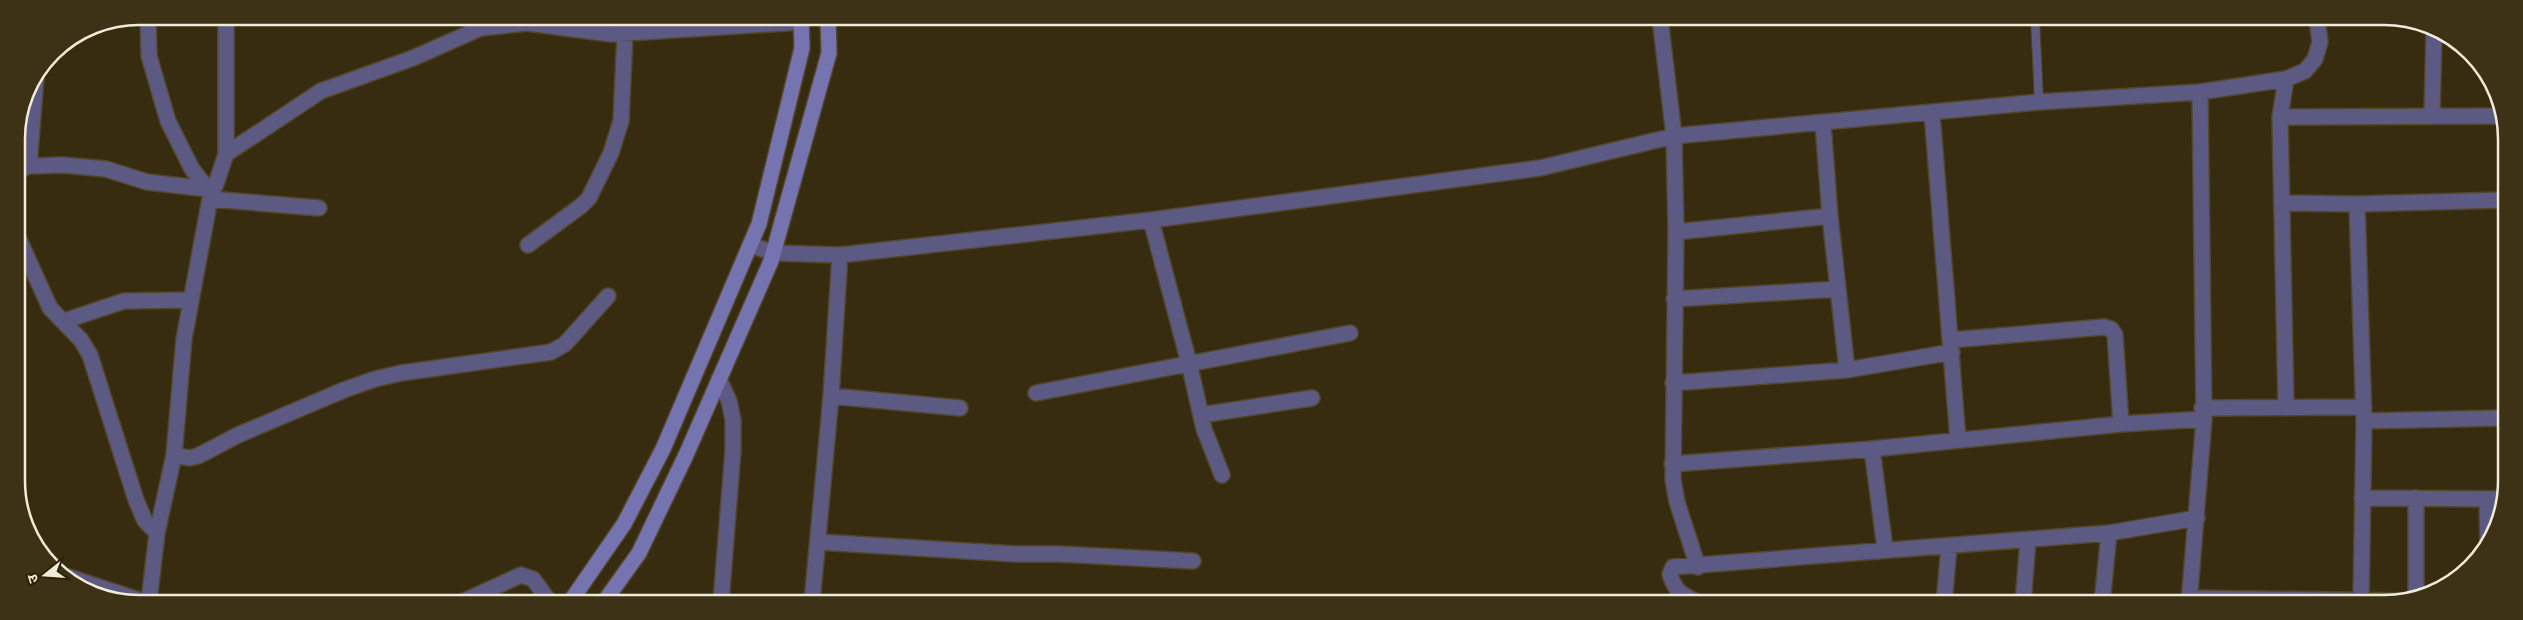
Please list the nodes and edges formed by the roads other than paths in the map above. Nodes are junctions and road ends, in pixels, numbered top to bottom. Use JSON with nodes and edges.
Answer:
{"nodes":[{"id":1,"x":148,"y":25,"type":"edge"},
{"id":2,"x":226,"y":25,"type":"edge"},
{"id":3,"x":475,"y":25,"type":"edge"},
{"id":4,"x":541,"y":25,"type":"edge"},
{"id":5,"x":738,"y":25,"type":"edge"},
{"id":6,"x":801,"y":25,"type":"edge"},
{"id":7,"x":828,"y":25,"type":"edge"},
{"id":8,"x":1661,"y":25,"type":"edge"},
{"id":9,"x":2035,"y":25,"type":"edge"},
{"id":10,"x":2318,"y":25,"type":"edge"},
{"id":11,"x":624,"y":34,"type":"junction"},
{"id":12,"x":2434,"y":37,"type":"edge"},
{"id":13,"x":2286,"y":79,"type":"junction"},
{"id":14,"x":2200,"y":92,"type":"junction"},
{"id":15,"x":33,"y":98,"type":"edge"},
{"id":16,"x":2039,"y":102,"type":"junction"},
{"id":17,"x":1932,"y":113,"type":"junction"},
{"id":18,"x":2432,"y":116,"type":"junction"},
{"id":19,"x":2496,"y":116,"type":"edge"},
{"id":20,"x":2280,"y":117,"type":"junction"},
{"id":21,"x":1823,"y":124,"type":"junction"},
{"id":22,"x":1674,"y":136,"type":"junction"},
{"id":23,"x":25,"y":154,"type":"edge"},
{"id":24,"x":226,"y":154,"type":"junction"},
{"id":25,"x":25,"y":168,"type":"edge"},
{"id":26,"x":209,"y":193,"type":"junction"},
{"id":27,"x":2498,"y":200,"type":"edge"},
{"id":28,"x":2282,"y":203,"type":"junction"},
{"id":29,"x":2357,"y":204,"type":"junction"},
{"id":30,"x":319,"y":208,"type":"dead end"},
{"id":31,"x":1830,"y":216,"type":"junction"},
{"id":32,"x":1151,"y":220,"type":"junction"},
{"id":33,"x":1676,"y":232,"type":"junction"},
{"id":34,"x":528,"y":245,"type":"dead end"},
{"id":35,"x":750,"y":245,"type":"junction"},
{"id":36,"x":25,"y":253,"type":"edge"},
{"id":37,"x":774,"y":253,"type":"junction"},
{"id":38,"x":840,"y":255,"type":"junction"},
{"id":39,"x":1838,"y":289,"type":"junction"},
{"id":40,"x":608,"y":296,"type":"dead end"},
{"id":41,"x":1674,"y":299,"type":"junction"},
{"id":42,"x":191,"y":300,"type":"junction"},
{"id":43,"x":64,"y":322,"type":"junction"},
{"id":44,"x":1350,"y":333,"type":"dead end"},
{"id":45,"x":1952,"y":346,"type":"junction"},
{"id":46,"x":1189,"y":363,"type":"junction"},
{"id":47,"x":1848,"y":370,"type":"junction"},
{"id":48,"x":719,"y":379,"type":"junction"},
{"id":49,"x":1673,"y":383,"type":"junction"},
{"id":50,"x":1036,"y":394,"type":"dead end"},
{"id":51,"x":831,"y":396,"type":"junction"},
{"id":52,"x":1312,"y":398,"type":"dead end"},
{"id":53,"x":960,"y":408,"type":"dead end"},
{"id":54,"x":2286,"y":408,"type":"junction"},
{"id":55,"x":2203,"y":413,"type":"junction"},
{"id":56,"x":2364,"y":414,"type":"junction"},
{"id":57,"x":1201,"y":415,"type":"junction"},
{"id":58,"x":2498,"y":418,"type":"edge"},
{"id":59,"x":2121,"y":424,"type":"junction"},
{"id":60,"x":1958,"y":440,"type":"junction"},
{"id":61,"x":1872,"y":449,"type":"junction"},
{"id":62,"x":174,"y":455,"type":"junction"},
{"id":63,"x":1672,"y":464,"type":"junction"},
{"id":64,"x":1222,"y":474,"type":"dead end"},
{"id":65,"x":2362,"y":498,"type":"junction"},
{"id":66,"x":2416,"y":498,"type":"junction"},
{"id":67,"x":2487,"y":499,"type":"junction"},
{"id":68,"x":2497,"y":499,"type":"edge"},
{"id":69,"x":2197,"y":518,"type":"junction"},
{"id":70,"x":2488,"y":528,"type":"edge"},
{"id":71,"x":2109,"y":533,"type":"junction"},
{"id":72,"x":156,"y":534,"type":"junction"},
{"id":73,"x":2028,"y":540,"type":"junction"},
{"id":74,"x":819,"y":542,"type":"junction"},
{"id":75,"x":1949,"y":547,"type":"junction"},
{"id":76,"x":1885,"y":550,"type":"junction"},
{"id":77,"x":1193,"y":561,"type":"dead end"},
{"id":78,"x":1698,"y":567,"type":"junction"},
{"id":79,"x":93,"y":585,"type":"edge"},
{"id":80,"x":2416,"y":590,"type":"edge"},
{"id":81,"x":118,"y":593,"type":"edge"},
{"id":82,"x":150,"y":595,"type":"edge"},
{"id":83,"x":477,"y":595,"type":"edge"},
{"id":84,"x":545,"y":595,"type":"edge"},
{"id":85,"x":575,"y":595,"type":"edge"},
{"id":86,"x":609,"y":595,"type":"edge"},
{"id":87,"x":722,"y":595,"type":"edge"},
{"id":88,"x":813,"y":595,"type":"edge"},
{"id":89,"x":1683,"y":595,"type":"edge"},
{"id":90,"x":1945,"y":595,"type":"edge"},
{"id":91,"x":2024,"y":595,"type":"edge"},
{"id":92,"x":2103,"y":595,"type":"edge"},
{"id":93,"x":2189,"y":595,"type":"edge"},
{"id":94,"x":2361,"y":595,"type":"edge"}],
"edges":[{"from":1,"to":26,"type":"street"},
{"from":2,"to":24,"type":"street"},
{"from":3,"to":24,"type":"street"},
{"from":4,"to":11,"type":"street"},
{"from":5,"to":11,"type":"street"},
{"from":6,"to":35,"type":"street"},
{"from":7,"to":37,"type":"street"},
{"from":8,"to":22,"type":"street"},
{"from":9,"to":16,"type":"lane"},
{"from":10,"to":13,"type":"street"},
{"from":11,"to":34,"type":"street"},
{"from":12,"to":18,"type":"street"},
{"from":13,"to":14,"type":"street"},
{"from":13,"to":20,"type":"street"},
{"from":14,"to":16,"type":"street"},
{"from":14,"to":55,"type":"street"},
{"from":15,"to":23,"type":"street"},
{"from":16,"to":17,"type":"street"},
{"from":17,"to":21,"type":"street"},
{"from":17,"to":45,"type":"street"},
{"from":18,"to":19,"type":"street"},
{"from":18,"to":20,"type":"street"},
{"from":20,"to":28,"type":"street"},
{"from":21,"to":22,"type":"street"},
{"from":21,"to":31,"type":"street"},
{"from":22,"to":32,"type":"street"},
{"from":22,"to":33,"type":"street"},
{"from":24,"to":26,"type":"street"},
{"from":25,"to":26,"type":"street"},
{"from":26,"to":30,"type":"street"},
{"from":26,"to":42,"type":"street"},
{"from":27,"to":29,"type":"street"},
{"from":28,"to":29,"type":"street"},
{"from":28,"to":54,"type":"street"},
{"from":29,"to":56,"type":"street"},
{"from":31,"to":33,"type":"street"},
{"from":31,"to":39,"type":"street"},
{"from":32,"to":38,"type":"street"},
{"from":32,"to":46,"type":"street"},
{"from":33,"to":41,"type":"street"},
{"from":35,"to":37,"type":"street"},
{"from":35,"to":85,"type":"street"},
{"from":36,"to":43,"type":"street"},
{"from":37,"to":38,"type":"street"},
{"from":37,"to":48,"type":"street"},
{"from":38,"to":51,"type":"street"},
{"from":39,"to":41,"type":"street"},
{"from":39,"to":47,"type":"street"},
{"from":40,"to":62,"type":"street"},
{"from":41,"to":49,"type":"street"},
{"from":42,"to":43,"type":"street"},
{"from":42,"to":62,"type":"street"},
{"from":43,"to":72,"type":"street"},
{"from":44,"to":46,"type":"street"},
{"from":45,"to":47,"type":"street"},
{"from":45,"to":59,"type":"street"},
{"from":45,"to":60,"type":"street"},
{"from":46,"to":50,"type":"street"},
{"from":46,"to":57,"type":"street"},
{"from":47,"to":49,"type":"street"},
{"from":48,"to":86,"type":"street"},
{"from":48,"to":87,"type":"street"},
{"from":49,"to":63,"type":"street"},
{"from":51,"to":53,"type":"street"},
{"from":51,"to":74,"type":"street"},
{"from":52,"to":57,"type":"street"},
{"from":54,"to":55,"type":"street"},
{"from":54,"to":56,"type":"street"},
{"from":55,"to":59,"type":"street"},
{"from":55,"to":69,"type":"street"},
{"from":56,"to":58,"type":"street"},
{"from":56,"to":65,"type":"street"},
{"from":57,"to":64,"type":"street"},
{"from":59,"to":60,"type":"street"},
{"from":60,"to":61,"type":"street"},
{"from":61,"to":63,"type":"street"},
{"from":61,"to":76,"type":"street"},
{"from":62,"to":72,"type":"street"},
{"from":63,"to":78,"type":"street"},
{"from":65,"to":66,"type":"street"},
{"from":65,"to":94,"type":"street"},
{"from":66,"to":67,"type":"street"},
{"from":66,"to":80,"type":"street"},
{"from":67,"to":68,"type":"street"},
{"from":67,"to":70,"type":"street"},
{"from":69,"to":71,"type":"street"},
{"from":69,"to":93,"type":"street"},
{"from":71,"to":73,"type":"street"},
{"from":71,"to":92,"type":"street"},
{"from":72,"to":82,"type":"street"},
{"from":73,"to":75,"type":"street"},
{"from":73,"to":91,"type":"street"},
{"from":74,"to":77,"type":"street"},
{"from":74,"to":88,"type":"street"},
{"from":75,"to":76,"type":"street"},
{"from":75,"to":90,"type":"street"},
{"from":76,"to":78,"type":"street"},
{"from":78,"to":89,"type":"street"},
{"from":79,"to":81,"type":"street"},
{"from":83,"to":84,"type":"street"}]}
